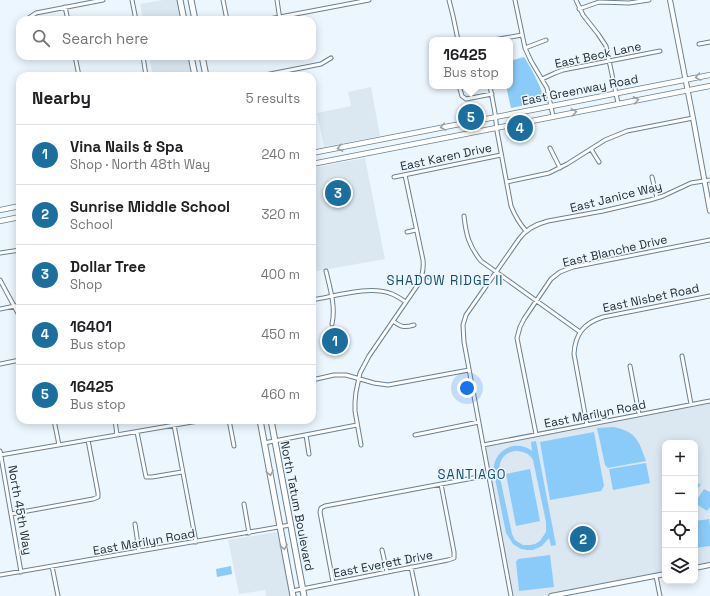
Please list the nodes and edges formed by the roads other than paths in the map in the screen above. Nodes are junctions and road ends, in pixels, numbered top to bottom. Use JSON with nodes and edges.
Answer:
{"nodes":[{"id":1,"x":103,"y":0,"type":"edge"},
{"id":2,"x":132,"y":0,"type":"edge"},
{"id":3,"x":180,"y":0,"type":"edge"},
{"id":4,"x":191,"y":0,"type":"edge"},
{"id":5,"x":223,"y":0,"type":"edge"},
{"id":6,"x":277,"y":0,"type":"edge"},
{"id":7,"x":369,"y":0,"type":"edge"},
{"id":8,"x":449,"y":0,"type":"edge"},
{"id":9,"x":515,"y":0,"type":"edge"},
{"id":10,"x":576,"y":0,"type":"edge"},
{"id":11,"x":648,"y":0,"type":"edge"},
{"id":12,"x":670,"y":0,"type":"edge"},
{"id":13,"x":65,"y":7,"type":"junction"},
{"id":14,"x":580,"y":9,"type":"junction"},
{"id":15,"x":32,"y":16,"type":"edge"},
{"id":16,"x":67,"y":16,"type":"edge"},
{"id":17,"x":135,"y":16,"type":"edge"},
{"id":18,"x":183,"y":16,"type":"edge"},
{"id":19,"x":194,"y":16,"type":"edge"},
{"id":20,"x":226,"y":16,"type":"edge"},
{"id":21,"x":280,"y":16,"type":"edge"},
{"id":22,"x":288,"y":16,"type":"edge"},
{"id":23,"x":522,"y":35,"type":"junction"},
{"id":24,"x":458,"y":37,"type":"edge"},
{"id":25,"x":511,"y":37,"type":"edge"},
{"id":26,"x":546,"y":40,"type":"dead end"},
{"id":27,"x":710,"y":42,"type":"edge"},
{"id":28,"x":699,"y":44,"type":"dead end"},
{"id":29,"x":525,"y":48,"type":"junction"},
{"id":30,"x":660,"y":51,"type":"dead end"},
{"id":31,"x":330,"y":58,"type":"dead end"},
{"id":32,"x":76,"y":60,"type":"edge"},
{"id":33,"x":144,"y":60,"type":"edge"},
{"id":34,"x":192,"y":60,"type":"edge"},
{"id":35,"x":203,"y":60,"type":"edge"},
{"id":36,"x":609,"y":61,"type":"junction"},
{"id":37,"x":78,"y":72,"type":"edge"},
{"id":38,"x":145,"y":72,"type":"edge"},
{"id":39,"x":194,"y":72,"type":"edge"},
{"id":40,"x":205,"y":72,"type":"edge"},
{"id":41,"x":280,"y":72,"type":"edge"},
{"id":42,"x":710,"y":75,"type":"edge"},
{"id":43,"x":542,"y":79,"type":"junction"},
{"id":44,"x":686,"y":80,"type":"junction"},
{"id":45,"x":710,"y":86,"type":"edge"},
{"id":46,"x":460,"y":89,"type":"edge"},
{"id":47,"x":491,"y":89,"type":"edge"},
{"id":48,"x":688,"y":90,"type":"junction"},
{"id":49,"x":492,"y":94,"type":"junction"},
{"id":50,"x":616,"y":94,"type":"junction"},
{"id":51,"x":618,"y":103,"type":"junction"},
{"id":52,"x":551,"y":106,"type":"junction"},
{"id":53,"x":553,"y":116,"type":"junction"},
{"id":54,"x":495,"y":117,"type":"junction"},
{"id":55,"x":693,"y":118,"type":"junction"},
{"id":56,"x":496,"y":127,"type":"junction"},
{"id":57,"x":550,"y":148,"type":"dead end"},
{"id":58,"x":591,"y":149,"type":"junction"},
{"id":59,"x":316,"y":152,"type":"edge"},
{"id":60,"x":501,"y":155,"type":"junction"},
{"id":61,"x":599,"y":162,"type":"dead end"},
{"id":62,"x":316,"y":163,"type":"edge"},
{"id":63,"x":560,"y":168,"type":"junction"},
{"id":64,"x":405,"y":175,"type":"junction"},
{"id":65,"x":394,"y":177,"type":"dead end"},
{"id":66,"x":652,"y":177,"type":"dead end"},
{"id":67,"x":710,"y":180,"type":"edge"},
{"id":68,"x":704,"y":181,"type":"junction"},
{"id":69,"x":507,"y":182,"type":"junction"},
{"id":70,"x":657,"y":198,"type":"junction"},
{"id":71,"x":16,"y":207,"type":"edge"},
{"id":72,"x":0,"y":210,"type":"edge"},
{"id":73,"x":710,"y":211,"type":"edge"},
{"id":74,"x":464,"y":216,"type":"dead end"},
{"id":75,"x":16,"y":218,"type":"edge"},
{"id":76,"x":0,"y":221,"type":"edge"},
{"id":77,"x":416,"y":230,"type":"junction"},
{"id":78,"x":526,"y":231,"type":"junction"},
{"id":79,"x":407,"y":232,"type":"dead end"},
{"id":80,"x":710,"y":240,"type":"edge"},
{"id":81,"x":16,"y":251,"type":"edge"},
{"id":82,"x":0,"y":253,"type":"edge"},
{"id":83,"x":326,"y":271,"type":"dead end"},
{"id":84,"x":496,"y":273,"type":"junction"},
{"id":85,"x":422,"y":275,"type":"junction"},
{"id":86,"x":433,"y":278,"type":"dead end"},
{"id":87,"x":0,"y":280,"type":"edge"},
{"id":88,"x":710,"y":296,"type":"edge"},
{"id":89,"x":331,"y":297,"type":"junction"},
{"id":90,"x":316,"y":299,"type":"edge"},
{"id":91,"x":536,"y":301,"type":"junction"},
{"id":92,"x":406,"y":302,"type":"junction"},
{"id":93,"x":14,"y":306,"type":"junction"},
{"id":94,"x":0,"y":310,"type":"edge"},
{"id":95,"x":16,"y":310,"type":"edge"},
{"id":96,"x":393,"y":321,"type":"junction"},
{"id":97,"x":332,"y":324,"type":"dead end"},
{"id":98,"x":414,"y":325,"type":"dead end"},
{"id":99,"x":580,"y":332,"type":"junction"},
{"id":100,"x":682,"y":356,"type":"dead end"},
{"id":101,"x":16,"y":361,"type":"edge"},
{"id":102,"x":0,"y":364,"type":"edge"},
{"id":103,"x":630,"y":366,"type":"dead end"},
{"id":104,"x":469,"y":370,"type":"junction"},
{"id":105,"x":316,"y":379,"type":"edge"},
{"id":106,"x":359,"y":379,"type":"junction"},
{"id":107,"x":710,"y":401,"type":"edge"},
{"id":108,"x":691,"y":404,"type":"junction"},
{"id":109,"x":639,"y":414,"type":"junction"},
{"id":110,"x":479,"y":422,"type":"junction"},
{"id":111,"x":55,"y":424,"type":"edge"},
{"id":112,"x":116,"y":424,"type":"edge"},
{"id":113,"x":180,"y":424,"type":"edge"},
{"id":114,"x":230,"y":424,"type":"edge"},
{"id":115,"x":261,"y":424,"type":"edge"},
{"id":116,"x":272,"y":424,"type":"edge"},
{"id":117,"x":587,"y":424,"type":"junction"},
{"id":118,"x":174,"y":425,"type":"junction"},
{"id":119,"x":357,"y":425,"type":"junction"},
{"id":120,"x":137,"y":432,"type":"junction"},
{"id":121,"x":536,"y":434,"type":"junction"},
{"id":122,"x":117,"y":435,"type":"junction"},
{"id":123,"x":306,"y":435,"type":"junction"},
{"id":124,"x":415,"y":435,"type":"dead end"},
{"id":125,"x":88,"y":440,"type":"junction"},
{"id":126,"x":274,"y":441,"type":"junction"},
{"id":127,"x":264,"y":443,"type":"junction"},
{"id":128,"x":59,"y":445,"type":"junction"},
{"id":129,"x":361,"y":445,"type":"dead end"},
{"id":130,"x":483,"y":445,"type":"junction"},
{"id":131,"x":234,"y":446,"type":"dead end"},
{"id":132,"x":0,"y":451,"type":"edge"},
{"id":133,"x":309,"y":454,"type":"dead end"},
{"id":134,"x":0,"y":455,"type":"edge"},
{"id":135,"x":182,"y":472,"type":"junction"},
{"id":136,"x":489,"y":475,"type":"junction"},
{"id":137,"x":441,"y":484,"type":"junction"},
{"id":138,"x":244,"y":504,"type":"dead end"},
{"id":139,"x":11,"y":514,"type":"junction"},
{"id":140,"x":135,"y":524,"type":"dead end"},
{"id":141,"x":290,"y":525,"type":"junction"},
{"id":142,"x":280,"y":527,"type":"junction"},
{"id":143,"x":249,"y":532,"type":"junction"},
{"id":144,"x":196,"y":542,"type":"junction"},
{"id":145,"x":382,"y":550,"type":"dead end"},
{"id":146,"x":139,"y":552,"type":"junction"},
{"id":147,"x":710,"y":565,"type":"edge"},
{"id":148,"x":52,"y":566,"type":"junction"},
{"id":149,"x":411,"y":567,"type":"junction"},
{"id":150,"x":698,"y":567,"type":"edge"},
{"id":151,"x":22,"y":572,"type":"junction"},
{"id":152,"x":386,"y":572,"type":"junction"},
{"id":153,"x":0,"y":575,"type":"edge"},
{"id":154,"x":662,"y":575,"type":"edge"},
{"id":155,"x":656,"y":576,"type":"junction"},
{"id":156,"x":334,"y":582,"type":"junction"},
{"id":157,"x":302,"y":589,"type":"junction"},
{"id":158,"x":292,"y":593,"type":"edge"},
{"id":159,"x":58,"y":596,"type":"edge"},
{"id":160,"x":304,"y":596,"type":"edge"},
{"id":161,"x":417,"y":596,"type":"edge"},
{"id":162,"x":511,"y":596,"type":"edge"},
{"id":163,"x":550,"y":596,"type":"edge"},
{"id":164,"x":660,"y":596,"type":"edge"}],
"edges":[{"from":1,"to":13,"type":"street"},
{"from":2,"to":17,"type":"street"},
{"from":3,"to":18,"type":"main road"},
{"from":4,"to":19,"type":"main road"},
{"from":5,"to":20,"type":"street"},
{"from":6,"to":21,"type":"street"},
{"from":7,"to":22,"type":"street"},
{"from":8,"to":24,"type":"street"},
{"from":9,"to":23,"type":"street"},
{"from":10,"to":14,"type":"street"},
{"from":11,"to":14,"type":"street"},
{"from":12,"to":44,"type":"street"},
{"from":13,"to":15,"type":"street"},
{"from":13,"to":16,"type":"street"},
{"from":14,"to":36,"type":"street"},
{"from":23,"to":25,"type":"street"},
{"from":23,"to":29,"type":"street"},
{"from":26,"to":29,"type":"street"},
{"from":27,"to":28,"type":"street"},
{"from":29,"to":43,"type":"street"},
{"from":30,"to":36,"type":"street","name":"East Beck Lane"},
{"from":31,"to":41,"type":"street"},
{"from":32,"to":37,"type":"street"},
{"from":33,"to":38,"type":"street"},
{"from":34,"to":39,"type":"main road"},
{"from":35,"to":40,"type":"main road"},
{"from":36,"to":43,"type":"street","name":"East Beck Lane"},
{"from":36,"to":50,"type":"street"},
{"from":42,"to":44,"type":"main road","name":"East Greenway Road","one_way":true},
{"from":43,"to":52,"type":"street"},
{"from":44,"to":48,"type":"street"},
{"from":44,"to":50,"type":"main road","name":"East Greenway Road"},
{"from":45,"to":48,"type":"main road","name":"East Greenway Road"},
{"from":46,"to":49,"type":"street"},
{"from":47,"to":49,"type":"street"},
{"from":51,"to":48,"type":"main road","name":"East Greenway Road","one_way":true},
{"from":48,"to":55,"type":"street"},
{"from":49,"to":54,"type":"street"},
{"from":50,"to":51,"type":"street"},
{"from":50,"to":52,"type":"main road","name":"East Greenway Road"},
{"from":53,"to":51,"type":"main road","name":"East Greenway Road","one_way":true},
{"from":52,"to":53,"type":"street"},
{"from":52,"to":54,"type":"main road","name":"East Greenway Road"},
{"from":53,"to":56,"type":"main road","name":"East Greenway Road"},
{"from":54,"to":56,"type":"street"},
{"from":54,"to":59,"type":"main road","name":"East Greenway Road","one_way":true},
{"from":55,"to":58,"type":"street"},
{"from":55,"to":68,"type":"street"},
{"from":56,"to":60,"type":"street"},
{"from":56,"to":62,"type":"main road","name":"East Greenway Road"},
{"from":57,"to":63,"type":"street"},
{"from":58,"to":61,"type":"street"},
{"from":58,"to":63,"type":"street"},
{"from":60,"to":64,"type":"street","name":"East Karen Drive"},
{"from":60,"to":69,"type":"street"},
{"from":63,"to":69,"type":"street"},
{"from":64,"to":65,"type":"street","name":"East Karen Drive"},
{"from":64,"to":77,"type":"street"},
{"from":66,"to":70,"type":"street"},
{"from":67,"to":68,"type":"street","name":"East Janice Way"},
{"from":68,"to":70,"type":"street","name":"East Janice Way"},
{"from":68,"to":73,"type":"street"},
{"from":69,"to":78,"type":"street"},
{"from":70,"to":78,"type":"street","name":"East Janice Way"},
{"from":71,"to":72,"type":"main road"},
{"from":74,"to":84,"type":"street"},
{"from":75,"to":76,"type":"main road"},
{"from":77,"to":79,"type":"street"},
{"from":77,"to":85,"type":"street"},
{"from":78,"to":84,"type":"street"},
{"from":80,"to":91,"type":"street","name":"East Blanche Drive"},
{"from":81,"to":82,"type":"street"},
{"from":83,"to":89,"type":"street"},
{"from":84,"to":91,"type":"street"},
{"from":84,"to":104,"type":"street"},
{"from":85,"to":86,"type":"street"},
{"from":85,"to":92,"type":"street"},
{"from":87,"to":93,"type":"street"},
{"from":88,"to":99,"type":"street","name":"East Nisbet Road"},
{"from":89,"to":90,"type":"street"},
{"from":89,"to":92,"type":"street"},
{"from":89,"to":97,"type":"street"},
{"from":91,"to":99,"type":"street"},
{"from":91,"to":121,"type":"street","name":"East Blanche Drive"},
{"from":92,"to":96,"type":"street"},
{"from":93,"to":94,"type":"street"},
{"from":93,"to":95,"type":"street"},
{"from":96,"to":98,"type":"street"},
{"from":96,"to":106,"type":"street"},
{"from":99,"to":117,"type":"street"},
{"from":100,"to":108,"type":"street"},
{"from":101,"to":102,"type":"street"},
{"from":103,"to":109,"type":"street"},
{"from":104,"to":106,"type":"street"},
{"from":104,"to":110,"type":"street"},
{"from":105,"to":106,"type":"street"},
{"from":106,"to":119,"type":"street"},
{"from":107,"to":108,"type":"street","name":"East Marilyn Road"},
{"from":108,"to":109,"type":"street","name":"East Marilyn Road"},
{"from":109,"to":117,"type":"street","name":"East Marilyn Road"},
{"from":110,"to":124,"type":"street"},
{"from":110,"to":130,"type":"street"},
{"from":111,"to":128,"type":"street"},
{"from":112,"to":122,"type":"street"},
{"from":113,"to":118,"type":"street"},
{"from":114,"to":131,"type":"street"},
{"from":115,"to":127,"type":"main road","name":"North Tatum Boulevard"},
{"from":116,"to":126,"type":"main road","name":"North Tatum Boulevard"},
{"from":117,"to":121,"type":"street","name":"East Marilyn Road"},
{"from":118,"to":120,"type":"street"},
{"from":118,"to":135,"type":"street"},
{"from":119,"to":123,"type":"street"},
{"from":119,"to":129,"type":"street"},
{"from":120,"to":122,"type":"street"},
{"from":120,"to":135,"type":"street"},
{"from":121,"to":130,"type":"street","name":"East Marilyn Road"},
{"from":122,"to":125,"type":"street"},
{"from":123,"to":126,"type":"street"},
{"from":123,"to":133,"type":"street"},
{"from":125,"to":128,"type":"street"},
{"from":125,"to":139,"type":"street"},
{"from":126,"to":127,"type":"street"},
{"from":126,"to":141,"type":"main road","name":"North Tatum Boulevard"},
{"from":127,"to":142,"type":"main road","name":"North Tatum Boulevard","one_way":true},
{"from":128,"to":134,"type":"street"},
{"from":130,"to":136,"type":"street"},
{"from":132,"to":134,"type":"street","name":"North 45th Way"},
{"from":134,"to":139,"type":"street","name":"North 45th Way"},
{"from":135,"to":144,"type":"street"},
{"from":136,"to":137,"type":"street"},
{"from":136,"to":162,"type":"street"},
{"from":137,"to":149,"type":"street","name":"East Everett Drive"},
{"from":137,"to":156,"type":"street"},
{"from":138,"to":143,"type":"street"},
{"from":139,"to":151,"type":"street","name":"North 45th Way"},
{"from":140,"to":146,"type":"street"},
{"from":141,"to":142,"type":"street","name":"East Marilyn Road"},
{"from":141,"to":157,"type":"main road","name":"North Tatum Boulevard"},
{"from":142,"to":143,"type":"street","name":"East Marilyn Road"},
{"from":142,"to":158,"type":"main road","name":"North Tatum Boulevard","one_way":true},
{"from":143,"to":144,"type":"street","name":"East Marilyn Road"},
{"from":144,"to":146,"type":"street","name":"East Marilyn Road"},
{"from":145,"to":152,"type":"street"},
{"from":146,"to":148,"type":"street","name":"East Marilyn Road"},
{"from":147,"to":150,"type":"street"},
{"from":148,"to":151,"type":"street","name":"East Marilyn Road"},
{"from":148,"to":159,"type":"street"},
{"from":149,"to":152,"type":"street","name":"East Everett Drive"},
{"from":149,"to":161,"type":"street"},
{"from":151,"to":153,"type":"street","name":"East Marilyn Road"},
{"from":152,"to":156,"type":"street","name":"East Everett Drive"},
{"from":154,"to":155,"type":"street"},
{"from":155,"to":163,"type":"street"},
{"from":155,"to":164,"type":"street"},
{"from":156,"to":157,"type":"street","name":"East Everett Drive"},
{"from":157,"to":158,"type":"street","name":"East Everett Drive"},
{"from":157,"to":160,"type":"main road","name":"North Tatum Boulevard"}]}
